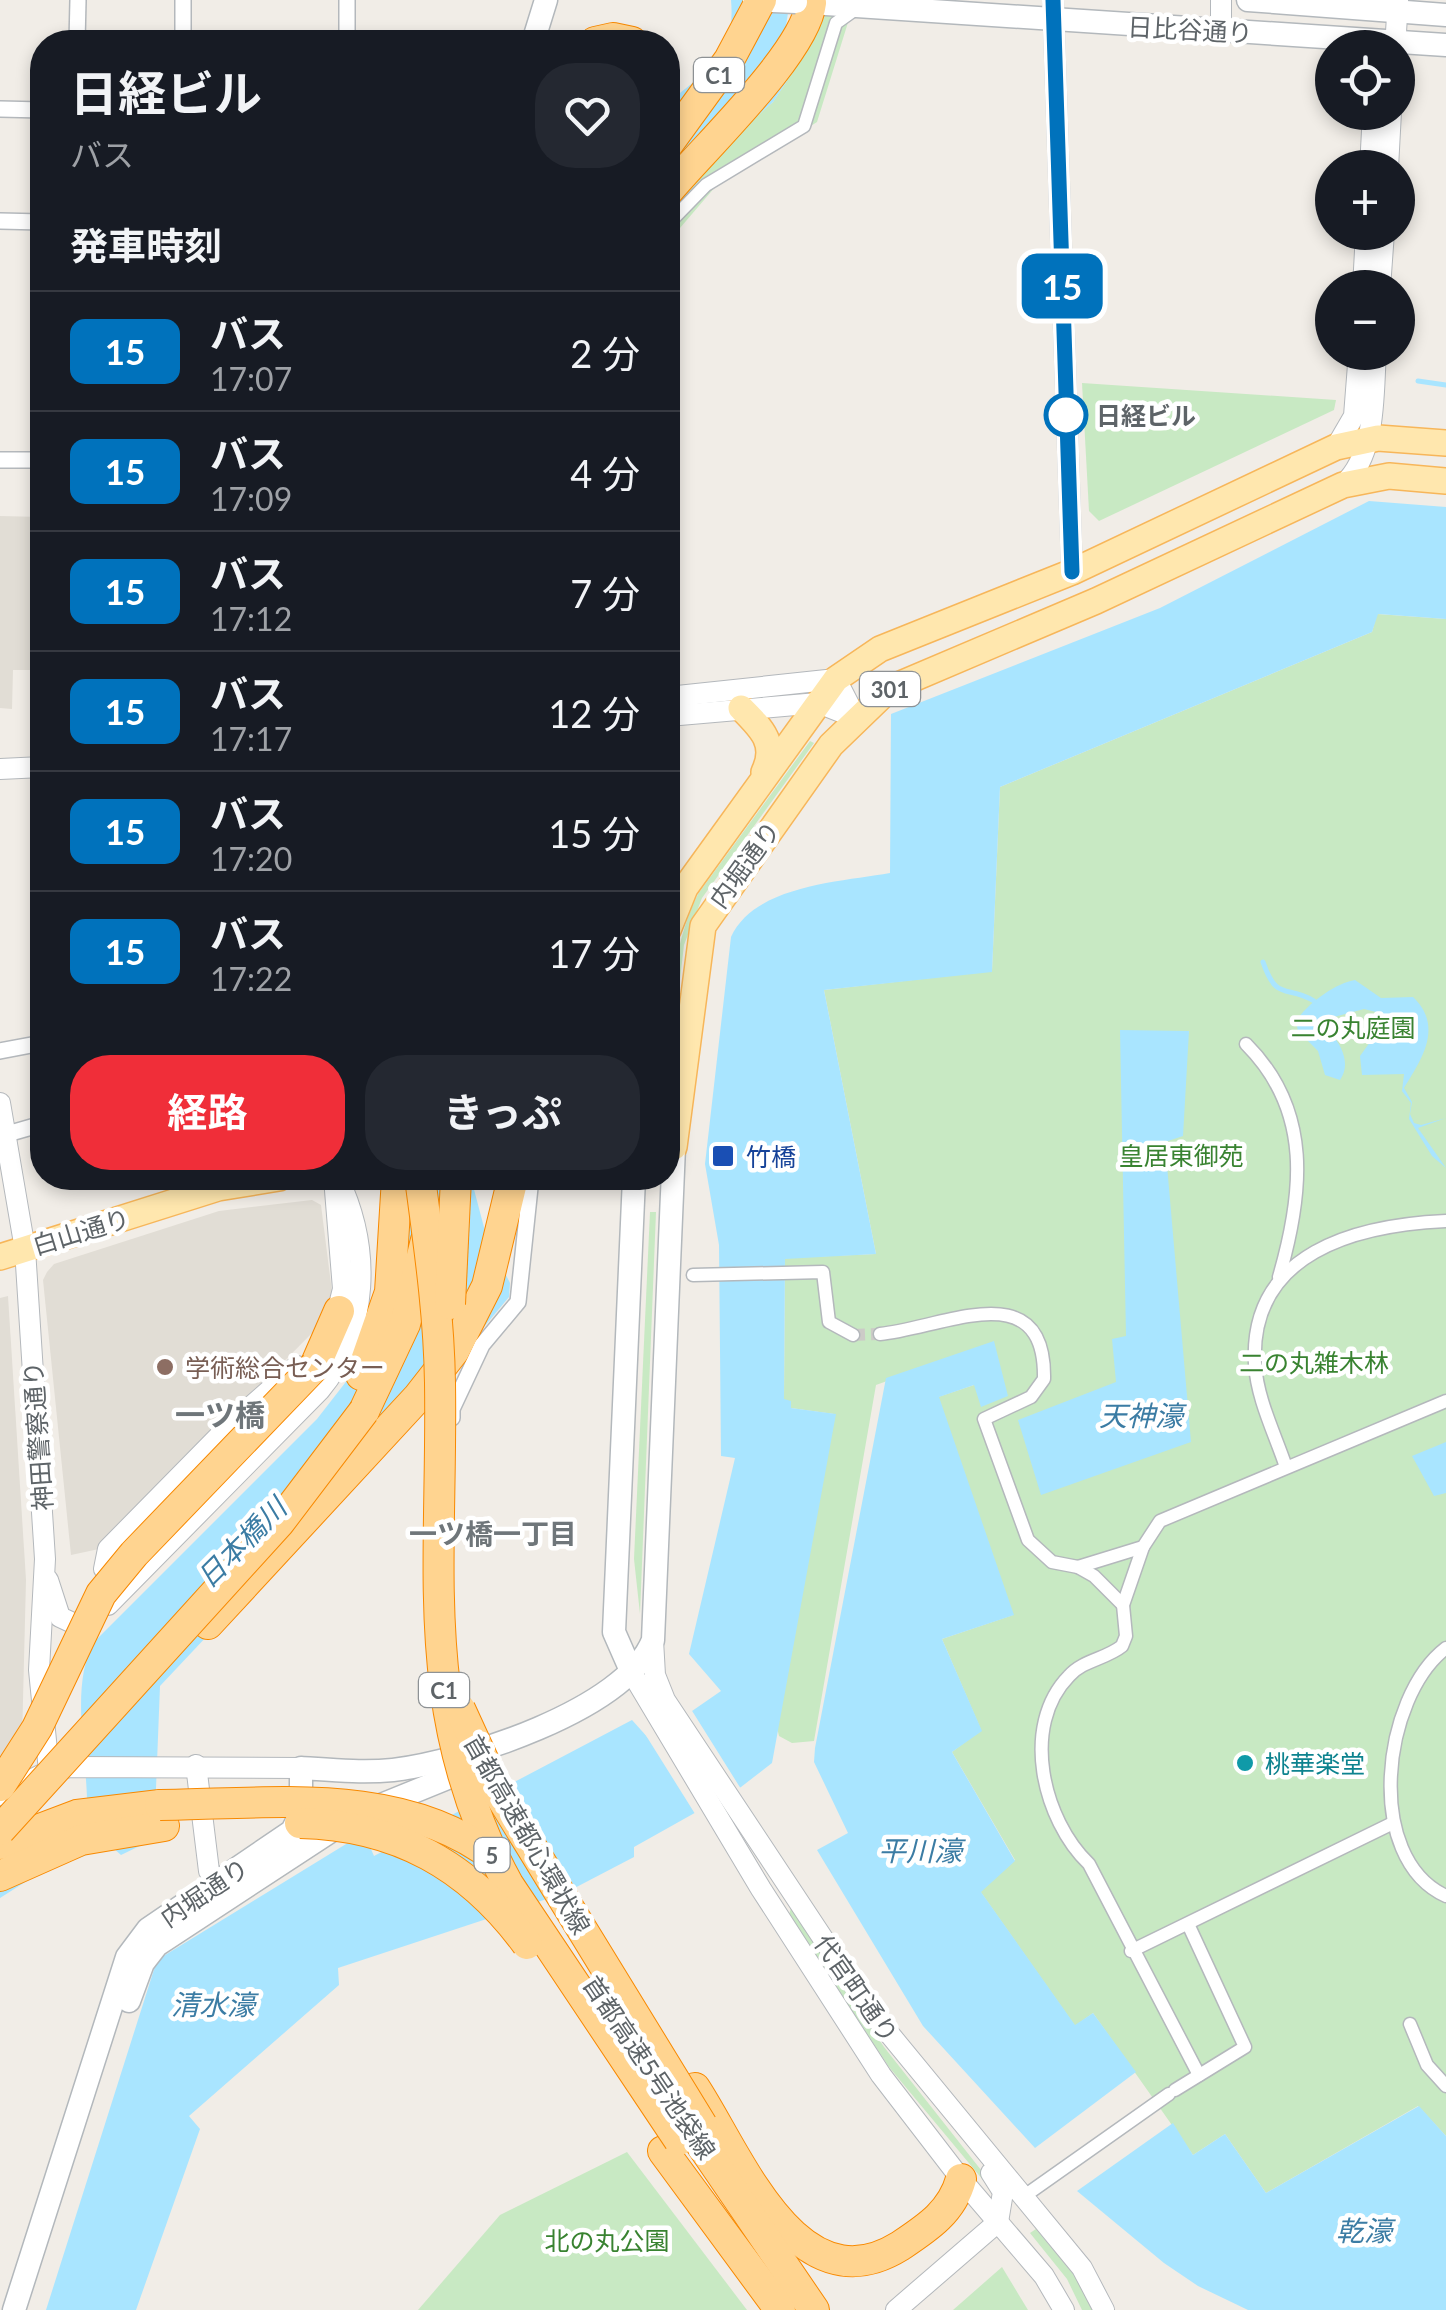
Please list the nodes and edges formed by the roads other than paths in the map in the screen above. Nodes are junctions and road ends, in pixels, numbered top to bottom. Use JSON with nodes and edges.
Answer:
{"nodes":[{"id":1,"x":78,"y":0,"type":"edge"},
{"id":2,"x":184,"y":0,"type":"edge"},
{"id":3,"x":347,"y":0,"type":"edge"},
{"id":4,"x":546,"y":0,"type":"edge"},
{"id":5,"x":740,"y":0,"type":"edge"},
{"id":6,"x":757,"y":0,"type":"edge"},
{"id":7,"x":1221,"y":0,"type":"edge"},
{"id":8,"x":1248,"y":0,"type":"edge"},
{"id":9,"x":1390,"y":5,"type":"edge"},
{"id":10,"x":859,"y":7,"type":"junction"},
{"id":11,"x":1053,"y":11,"type":"edge"},
{"id":12,"x":803,"y":12,"type":"edge"},
{"id":13,"x":1446,"y":16,"type":"edge"},
{"id":14,"x":77,"y":30,"type":"edge"},
{"id":15,"x":183,"y":30,"type":"edge"},
{"id":16,"x":347,"y":30,"type":"edge"},
{"id":17,"x":537,"y":30,"type":"edge"},
{"id":18,"x":1222,"y":30,"type":"junction"},
{"id":19,"x":1388,"y":30,"type":"edge"},
{"id":20,"x":1315,"y":38,"type":"edge"},
{"id":21,"x":1415,"y":44,"type":"edge"},
{"id":22,"x":1446,"y":44,"type":"edge"},
{"id":23,"x":680,"y":96,"type":"edge"},
{"id":24,"x":0,"y":110,"type":"edge"},
{"id":25,"x":30,"y":110,"type":"edge"},
{"id":26,"x":680,"y":127,"type":"edge"},
{"id":27,"x":680,"y":177,"type":"edge"},
{"id":28,"x":680,"y":212,"type":"edge"},
{"id":29,"x":0,"y":221,"type":"edge"},
{"id":30,"x":30,"y":222,"type":"edge"},
{"id":31,"x":1361,"y":370,"type":"edge"},
{"id":32,"x":1372,"y":370,"type":"edge"},
{"id":33,"x":1365,"y":404,"type":"junction"},
{"id":34,"x":1365,"y":439,"type":"junction"},
{"id":35,"x":1408,"y":440,"type":"junction"},
{"id":36,"x":1446,"y":443,"type":"edge"},
{"id":37,"x":1336,"y":447,"type":"junction"},
{"id":38,"x":0,"y":460,"type":"edge"},
{"id":39,"x":30,"y":460,"type":"edge"},
{"id":40,"x":1403,"y":477,"type":"junction"},
{"id":41,"x":1446,"y":481,"type":"edge"},
{"id":42,"x":1343,"y":484,"type":"junction"},
{"id":43,"x":1072,"y":572,"type":"junction"},
{"id":44,"x":836,"y":678,"type":"junction"},
{"id":45,"x":680,"y":696,"type":"edge"},
{"id":46,"x":818,"y":703,"type":"junction"},
{"id":47,"x":742,"y":708,"type":"junction"},
{"id":48,"x":680,"y":715,"type":"edge"},
{"id":49,"x":856,"y":718,"type":"junction"},
{"id":50,"x":30,"y":768,"type":"edge"},
{"id":51,"x":0,"y":769,"type":"edge"},
{"id":52,"x":750,"y":799,"type":"junction"},
{"id":53,"x":680,"y":900,"type":"edge"},
{"id":54,"x":1246,"y":1044,"type":"dead end"},
{"id":55,"x":30,"y":1046,"type":"edge"},
{"id":56,"x":0,"y":1051,"type":"edge"},
{"id":57,"x":680,"y":1083,"type":"edge"},
{"id":58,"x":0,"y":1103,"type":"edge"},
{"id":59,"x":30,"y":1127,"type":"edge"},
{"id":60,"x":3,"y":1135,"type":"edge"},
{"id":61,"x":212,"y":1190,"type":"edge"},
{"id":62,"x":337,"y":1190,"type":"edge"},
{"id":63,"x":343,"y":1190,"type":"edge"},
{"id":64,"x":397,"y":1190,"type":"edge"},
{"id":65,"x":421,"y":1190,"type":"edge"},
{"id":66,"x":429,"y":1190,"type":"edge"},
{"id":67,"x":456,"y":1190,"type":"edge"},
{"id":68,"x":515,"y":1190,"type":"edge"},
{"id":69,"x":518,"y":1190,"type":"edge"},
{"id":70,"x":633,"y":1190,"type":"edge"},
{"id":71,"x":669,"y":1190,"type":"edge"},
{"id":72,"x":1446,"y":1221,"type":"edge"},
{"id":73,"x":25,"y":1249,"type":"junction"},
{"id":74,"x":0,"y":1257,"type":"edge"},
{"id":75,"x":693,"y":1275,"type":"dead end"},
{"id":76,"x":1279,"y":1279,"type":"junction"},
{"id":77,"x":340,"y":1311,"type":"junction"},
{"id":78,"x":880,"y":1334,"type":"tunnel mouth"},
{"id":79,"x":853,"y":1335,"type":"dead end"},
{"id":80,"x":1446,"y":1401,"type":"edge"},
{"id":81,"x":1286,"y":1467,"type":"junction"},
{"id":82,"x":1142,"y":1548,"type":"junction"},
{"id":83,"x":45,"y":1559,"type":"junction"},
{"id":84,"x":1078,"y":1567,"type":"junction"},
{"id":85,"x":128,"y":1586,"type":"junction"},
{"id":86,"x":1123,"y":1605,"type":"junction"},
{"id":87,"x":91,"y":1622,"type":"junction"},
{"id":88,"x":653,"y":1640,"type":"junction"},
{"id":89,"x":1446,"y":1648,"type":"edge"},
{"id":90,"x":632,"y":1673,"type":"junction"},
{"id":91,"x":41,"y":1698,"type":"junction"},
{"id":92,"x":657,"y":1704,"type":"junction"},
{"id":93,"x":471,"y":1761,"type":"junction"},
{"id":94,"x":196,"y":1766,"type":"junction"},
{"id":95,"x":300,"y":1768,"type":"junction"},
{"id":96,"x":50,"y":1771,"type":"junction"},
{"id":97,"x":0,"y":1786,"type":"edge"},
{"id":98,"x":721,"y":1801,"type":"junction"},
{"id":99,"x":2,"y":1818,"type":"edge"},
{"id":100,"x":1393,"y":1824,"type":"junction"},
{"id":101,"x":0,"y":1876,"type":"edge"},
{"id":102,"x":217,"y":1883,"type":"junction"},
{"id":103,"x":1446,"y":1896,"type":"edge"},
{"id":104,"x":1188,"y":1924,"type":"junction"},
{"id":105,"x":1131,"y":1951,"type":"junction"},
{"id":106,"x":867,"y":2006,"type":"junction"},
{"id":107,"x":1410,"y":2024,"type":"dead end"},
{"id":108,"x":856,"y":2036,"type":"junction"},
{"id":109,"x":1199,"y":2075,"type":"junction"},
{"id":110,"x":1446,"y":2086,"type":"edge"},
{"id":111,"x":952,"y":2113,"type":"junction"},
{"id":112,"x":690,"y":2133,"type":"junction"},
{"id":113,"x":960,"y":2180,"type":"junction"},
{"id":114,"x":1023,"y":2197,"type":"junction"},
{"id":115,"x":998,"y":2222,"type":"junction"},
{"id":116,"x":14,"y":2310,"type":"edge"},
{"id":117,"x":30,"y":2310,"type":"edge"},
{"id":118,"x":780,"y":2310,"type":"edge"},
{"id":119,"x":789,"y":2310,"type":"edge"},
{"id":120,"x":814,"y":2310,"type":"edge"},
{"id":121,"x":896,"y":2310,"type":"edge"},
{"id":122,"x":1064,"y":2310,"type":"edge"},
{"id":123,"x":1104,"y":2310,"type":"edge"}],
"edges":[{"from":1,"to":14,"type":"street"},
{"from":2,"to":15,"type":"street"},
{"from":3,"to":16,"type":"street"},
{"from":4,"to":17,"type":"main road"},
{"from":5,"to":23,"type":"highway","number":"C1"},
{"from":6,"to":12,"type":"main road","name":"日比谷通り","bridge":true},
{"from":6,"to":26,"type":"highway","number":"C1","bridge":true},
{"from":7,"to":18,"type":"street"},
{"from":8,"to":9,"type":"main road","name":"日比谷通り"},
{"from":9,"to":13,"type":"main road","name":"日比谷通り"},
{"from":9,"to":19,"type":"street"},
{"from":10,"to":11,"type":"main road","name":"日比谷通り"},
{"from":10,"to":12,"type":"main road","name":"日比谷通り"},
{"from":10,"to":28,"type":"street"},
{"from":11,"to":18,"type":"main road","name":"日比谷通り"},
{"from":11,"to":43,"type":"street"},
{"from":12,"to":27,"type":"highway"},
{"from":18,"to":20,"type":"main road","name":"日比谷通り"},
{"from":21,"to":22,"type":"main road","name":"日比谷通り"},
{"from":24,"to":25,"type":"street"},
{"from":29,"to":30,"type":"street"},
{"from":31,"to":33,"type":"street"},
{"from":32,"to":33,"type":"street"},
{"from":33,"to":34,"type":"street"},
{"from":33,"to":35,"type":"street"},
{"from":33,"to":37,"type":"street"},
{"from":34,"to":35,"type":"main road","name":"内堀通り","number":"301"},
{"from":34,"to":37,"type":"main road","name":"内堀通り","number":"301"},
{"from":34,"to":40,"type":"street"},
{"from":34,"to":42,"type":"street"},
{"from":35,"to":36,"type":"main road","name":"内堀通り","number":"301"},
{"from":37,"to":43,"type":"main road","name":"内堀通り","number":"301"},
{"from":38,"to":39,"type":"street"},
{"from":40,"to":41,"type":"main road","name":"内堀通り","number":"301"},
{"from":40,"to":42,"type":"main road","name":"内堀通り","number":"301"},
{"from":42,"to":49,"type":"main road","name":"内堀通り","number":"301"},
{"from":43,"to":44,"type":"main road","name":"内堀通り","number":"301"},
{"from":44,"to":45,"type":"street"},
{"from":44,"to":46,"type":"main road","name":"内堀通り","number":"301"},
{"from":44,"to":49,"type":"street"},
{"from":46,"to":47,"type":"street"},
{"from":46,"to":49,"type":"street"},
{"from":46,"to":52,"type":"main road","name":"内堀通り","number":"301"},
{"from":47,"to":48,"type":"street"},
{"from":47,"to":52,"type":"main road","number":"301"},
{"from":49,"to":57,"type":"main road","name":"内堀通り","number":"301"},
{"from":50,"to":51,"type":"street"},
{"from":52,"to":53,"type":"main road","name":"内堀通り","number":"301"},
{"from":54,"to":76,"type":"street"},
{"from":55,"to":56,"type":"street"},
{"from":58,"to":60,"type":"street","name":"神田警察通り"},
{"from":59,"to":60,"type":"street"},
{"from":60,"to":73,"type":"street","name":"神田警察通り"},
{"from":61,"to":73,"type":"main road","name":"白山通り"},
{"from":62,"to":77,"type":"street"},
{"from":63,"to":85,"type":"street"},
{"from":64,"to":99,"type":"highway"},
{"from":65,"to":112,"type":"highway","name":"首都高速都心環状線","number":"C1","bridge":true},
{"from":66,"to":99,"type":"highway","bridge":true},
{"from":67,"to":112,"type":"highway","name":"首都高速都心環状線","number":"C1","bridge":true},
{"from":68,"to":99,"type":"highway","bridge":true},
{"from":69,"to":93,"type":"street"},
{"from":70,"to":90,"type":"main road"},
{"from":71,"to":88,"type":"main road","name":"内堀通り"},
{"from":72,"to":76,"type":"street"},
{"from":73,"to":74,"type":"main road","name":"白山通り"},
{"from":73,"to":83,"type":"street","name":"神田警察通り"},
{"from":75,"to":79,"type":"street"},
{"from":76,"to":81,"type":"street"},
{"from":77,"to":85,"type":"street"},
{"from":77,"to":97,"type":"highway","bridge":true},
{"from":78,"to":84,"type":"street"},
{"from":80,"to":81,"type":"street"},
{"from":81,"to":82,"type":"street"},
{"from":82,"to":84,"type":"street"},
{"from":82,"to":86,"type":"street"},
{"from":83,"to":87,"type":"street"},
{"from":83,"to":91,"type":"street","name":"神田警察通り"},
{"from":84,"to":86,"type":"street"},
{"from":85,"to":87,"type":"street"},
{"from":86,"to":105,"type":"street"},
{"from":87,"to":91,"type":"street"},
{"from":88,"to":90,"type":"main road","name":"内堀通り"},
{"from":88,"to":92,"type":"street","name":"代官町通り"},
{"from":89,"to":100,"type":"street"},
{"from":90,"to":92,"type":"street","name":"代官町通り"},
{"from":90,"to":93,"type":"main road","name":"内堀通り"},
{"from":91,"to":96,"type":"street","name":"神田警察通り"},
{"from":92,"to":98,"type":"street","name":"代官町通り"},
{"from":93,"to":95,"type":"main road","name":"内堀通り"},
{"from":93,"to":117,"type":"main road","name":"内堀通り"},
{"from":94,"to":95,"type":"street"},
{"from":94,"to":96,"type":"street"},
{"from":94,"to":102,"type":"street"},
{"from":95,"to":102,"type":"main road","name":"内堀通り"},
{"from":96,"to":99,"type":"street"},
{"from":98,"to":106,"type":"street","name":"代官町通り"},
{"from":98,"to":108,"type":"street","name":"代官町通り"},
{"from":99,"to":112,"type":"highway","name":"首都高速5号池袋線","number":"5","bridge":true},
{"from":100,"to":103,"type":"street"},
{"from":100,"to":104,"type":"street"},
{"from":101,"to":112,"type":"highway","name":"首都高速5号池袋線","number":"5","bridge":true},
{"from":102,"to":116,"type":"main road","name":"内堀通り"},
{"from":104,"to":105,"type":"street"},
{"from":104,"to":109,"type":"street"},
{"from":105,"to":109,"type":"street"},
{"from":106,"to":108,"type":"street"},
{"from":106,"to":111,"type":"street","name":"代官町通り"},
{"from":107,"to":110,"type":"street"},
{"from":108,"to":113,"type":"street","name":"代官町通り"},
{"from":109,"to":114,"type":"street"},
{"from":111,"to":114,"type":"street","name":"代官町通り"},
{"from":111,"to":115,"type":"street"},
{"from":112,"to":113,"type":"highway"},
{"from":112,"to":118,"type":"highway","name":"首都高速5号池袋線","number":"5"},
{"from":112,"to":119,"type":"highway","name":"首都高速都心環状線","number":"C1"},
{"from":112,"to":120,"type":"highway","name":"首都高速5号池袋線","number":"5"},
{"from":113,"to":115,"type":"street","name":"代官町通り"},
{"from":114,"to":123,"type":"street","name":"代官町通り"},
{"from":115,"to":121,"type":"street"},
{"from":115,"to":122,"type":"street","name":"代官町通り"}]}
